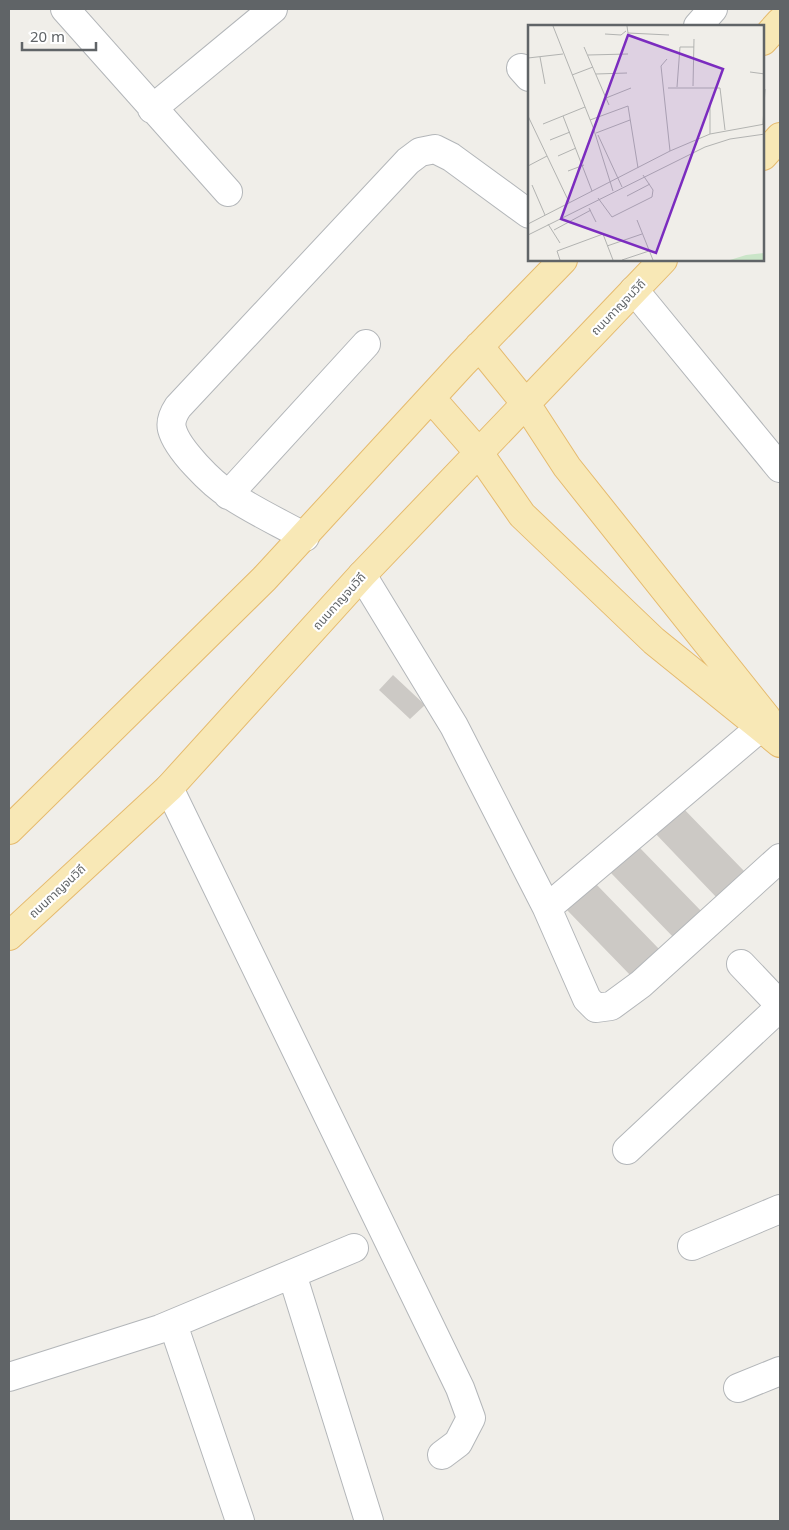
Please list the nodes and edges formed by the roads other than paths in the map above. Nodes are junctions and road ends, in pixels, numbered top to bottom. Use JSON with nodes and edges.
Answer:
{"nodes":[{"id":1,"x":65,"y":9,"type":"edge"},
{"id":2,"x":273,"y":9,"type":"edge"},
{"id":3,"x":713,"y":9,"type":"edge"},
{"id":4,"x":780,"y":22,"type":"edge"},
{"id":5,"x":699,"y":25,"type":"edge"},
{"id":6,"x":764,"y":40,"type":"edge"},
{"id":7,"x":152,"y":109,"type":"junction"},
{"id":8,"x":228,"y":192,"type":"dead end"},
{"id":9,"x":528,"y":213,"type":"edge"},
{"id":10,"x":562,"y":261,"type":"edge"},
{"id":11,"x":662,"y":261,"type":"edge"},
{"id":12,"x":634,"y":290,"type":"junction"},
{"id":13,"x":366,"y":344,"type":"dead end"},
{"id":14,"x":479,"y":346,"type":"junction"},
{"id":15,"x":431,"y":398,"type":"junction"},
{"id":16,"x":526,"y":404,"type":"junction"},
{"id":17,"x":479,"y":453,"type":"junction"},
{"id":18,"x":776,"y":455,"type":"edge"},
{"id":19,"x":228,"y":495,"type":"junction"},
{"id":20,"x":305,"y":537,"type":"junction"},
{"id":21,"x":362,"y":575,"type":"junction"},
{"id":22,"x":774,"y":735,"type":"edge"},
{"id":23,"x":169,"y":788,"type":"junction"},
{"id":24,"x":9,"y":830,"type":"edge"},
{"id":25,"x":780,"y":858,"type":"edge"},
{"id":26,"x":547,"y":908,"type":"junction"},
{"id":27,"x":9,"y":936,"type":"edge"},
{"id":28,"x":741,"y":964,"type":"dead end"},
{"id":29,"x":780,"y":1006,"type":"edge"},
{"id":30,"x":626,"y":1150,"type":"dead end"},
{"id":31,"x":780,"y":1209,"type":"edge"},
{"id":32,"x":692,"y":1246,"type":"dead end"},
{"id":33,"x":354,"y":1248,"type":"dead end"},
{"id":34,"x":292,"y":1274,"type":"junction"},
{"id":35,"x":173,"y":1324,"type":"junction"},
{"id":36,"x":780,"y":1371,"type":"edge"},
{"id":37,"x":9,"y":1377,"type":"edge"},
{"id":38,"x":738,"y":1388,"type":"dead end"},
{"id":39,"x":442,"y":1455,"type":"dead end"},
{"id":40,"x":240,"y":1521,"type":"edge"},
{"id":41,"x":369,"y":1521,"type":"edge"}],
"edges":[{"from":1,"to":7,"type":"street"},
{"from":2,"to":7,"type":"street"},
{"from":3,"to":5,"type":"street"},
{"from":4,"to":6,"type":"main road"},
{"from":7,"to":8,"type":"street"},
{"from":9,"to":19,"type":"street"},
{"from":10,"to":14,"type":"main road"},
{"from":11,"to":12,"type":"main road","name":"ถนนกาญจนวิถี"},
{"from":12,"to":16,"type":"main road","name":"ถนนกาญจนวิถี"},
{"from":12,"to":18,"type":"street"},
{"from":13,"to":19,"type":"street"},
{"from":14,"to":15,"type":"main road"},
{"from":14,"to":16,"type":"main road"},
{"from":15,"to":17,"type":"main road"},
{"from":15,"to":20,"type":"main road"},
{"from":16,"to":17,"type":"main road","name":"ถนนกาญจนวิถี"},
{"from":16,"to":22,"type":"main road"},
{"from":17,"to":21,"type":"main road","name":"ถนนกาญจนวิถี"},
{"from":17,"to":22,"type":"main road"},
{"from":19,"to":20,"type":"street"},
{"from":20,"to":24,"type":"main road"},
{"from":21,"to":23,"type":"main road","name":"ถนนกาญจนวิถี"},
{"from":21,"to":26,"type":"street"},
{"from":22,"to":26,"type":"street"},
{"from":23,"to":27,"type":"main road","name":"ถนนกาญจนวิถี"},
{"from":23,"to":39,"type":"street"},
{"from":25,"to":26,"type":"street"},
{"from":28,"to":29,"type":"street"},
{"from":29,"to":30,"type":"street"},
{"from":31,"to":32,"type":"street"},
{"from":33,"to":34,"type":"street"},
{"from":34,"to":35,"type":"street"},
{"from":34,"to":41,"type":"street"},
{"from":35,"to":37,"type":"street"},
{"from":35,"to":40,"type":"street"},
{"from":36,"to":38,"type":"street"}]}
